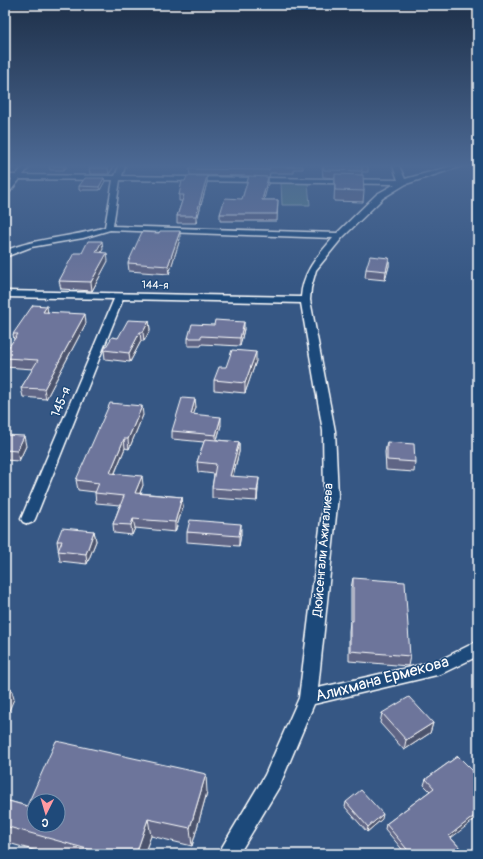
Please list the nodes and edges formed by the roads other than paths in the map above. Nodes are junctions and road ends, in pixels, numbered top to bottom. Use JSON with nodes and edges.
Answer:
{"nodes":[{"id":1,"x":113,"y":206,"type":"edge"},
{"id":2,"x":370,"y":206,"type":"edge"},
{"id":3,"x":109,"y":228,"type":"junction"},
{"id":4,"x":339,"y":236,"type":"junction"},
{"id":5,"x":5,"y":254,"type":"edge"},
{"id":6,"x":5,"y":294,"type":"edge"},
{"id":7,"x":120,"y":296,"type":"junction"},
{"id":8,"x":305,"y":300,"type":"junction"},
{"id":9,"x":28,"y":518,"type":"dead end"},
{"id":10,"x":478,"y":648,"type":"edge"},
{"id":11,"x":308,"y":698,"type":"junction"},
{"id":12,"x":228,"y":854,"type":"edge"}],
"edges":[{"from":1,"to":3,"type":"street"},
{"from":2,"to":4,"type":"street","name":"Дюйсенгали Ажигалиева"},
{"from":3,"to":4,"type":"street"},
{"from":3,"to":5,"type":"street"},
{"from":4,"to":8,"type":"street","name":"Дюйсенгали Ажигалиева"},
{"from":6,"to":7,"type":"street","name":"144-я"},
{"from":7,"to":8,"type":"street","name":"144-я"},
{"from":7,"to":9,"type":"street","name":"145-я"},
{"from":8,"to":11,"type":"street","name":"Дюйсенгали Ажигалиева"},
{"from":10,"to":11,"type":"street","name":"Алихмана Ермекова"},
{"from":11,"to":12,"type":"street","name":"Дюйсенгали Ажигалиева"}]}
